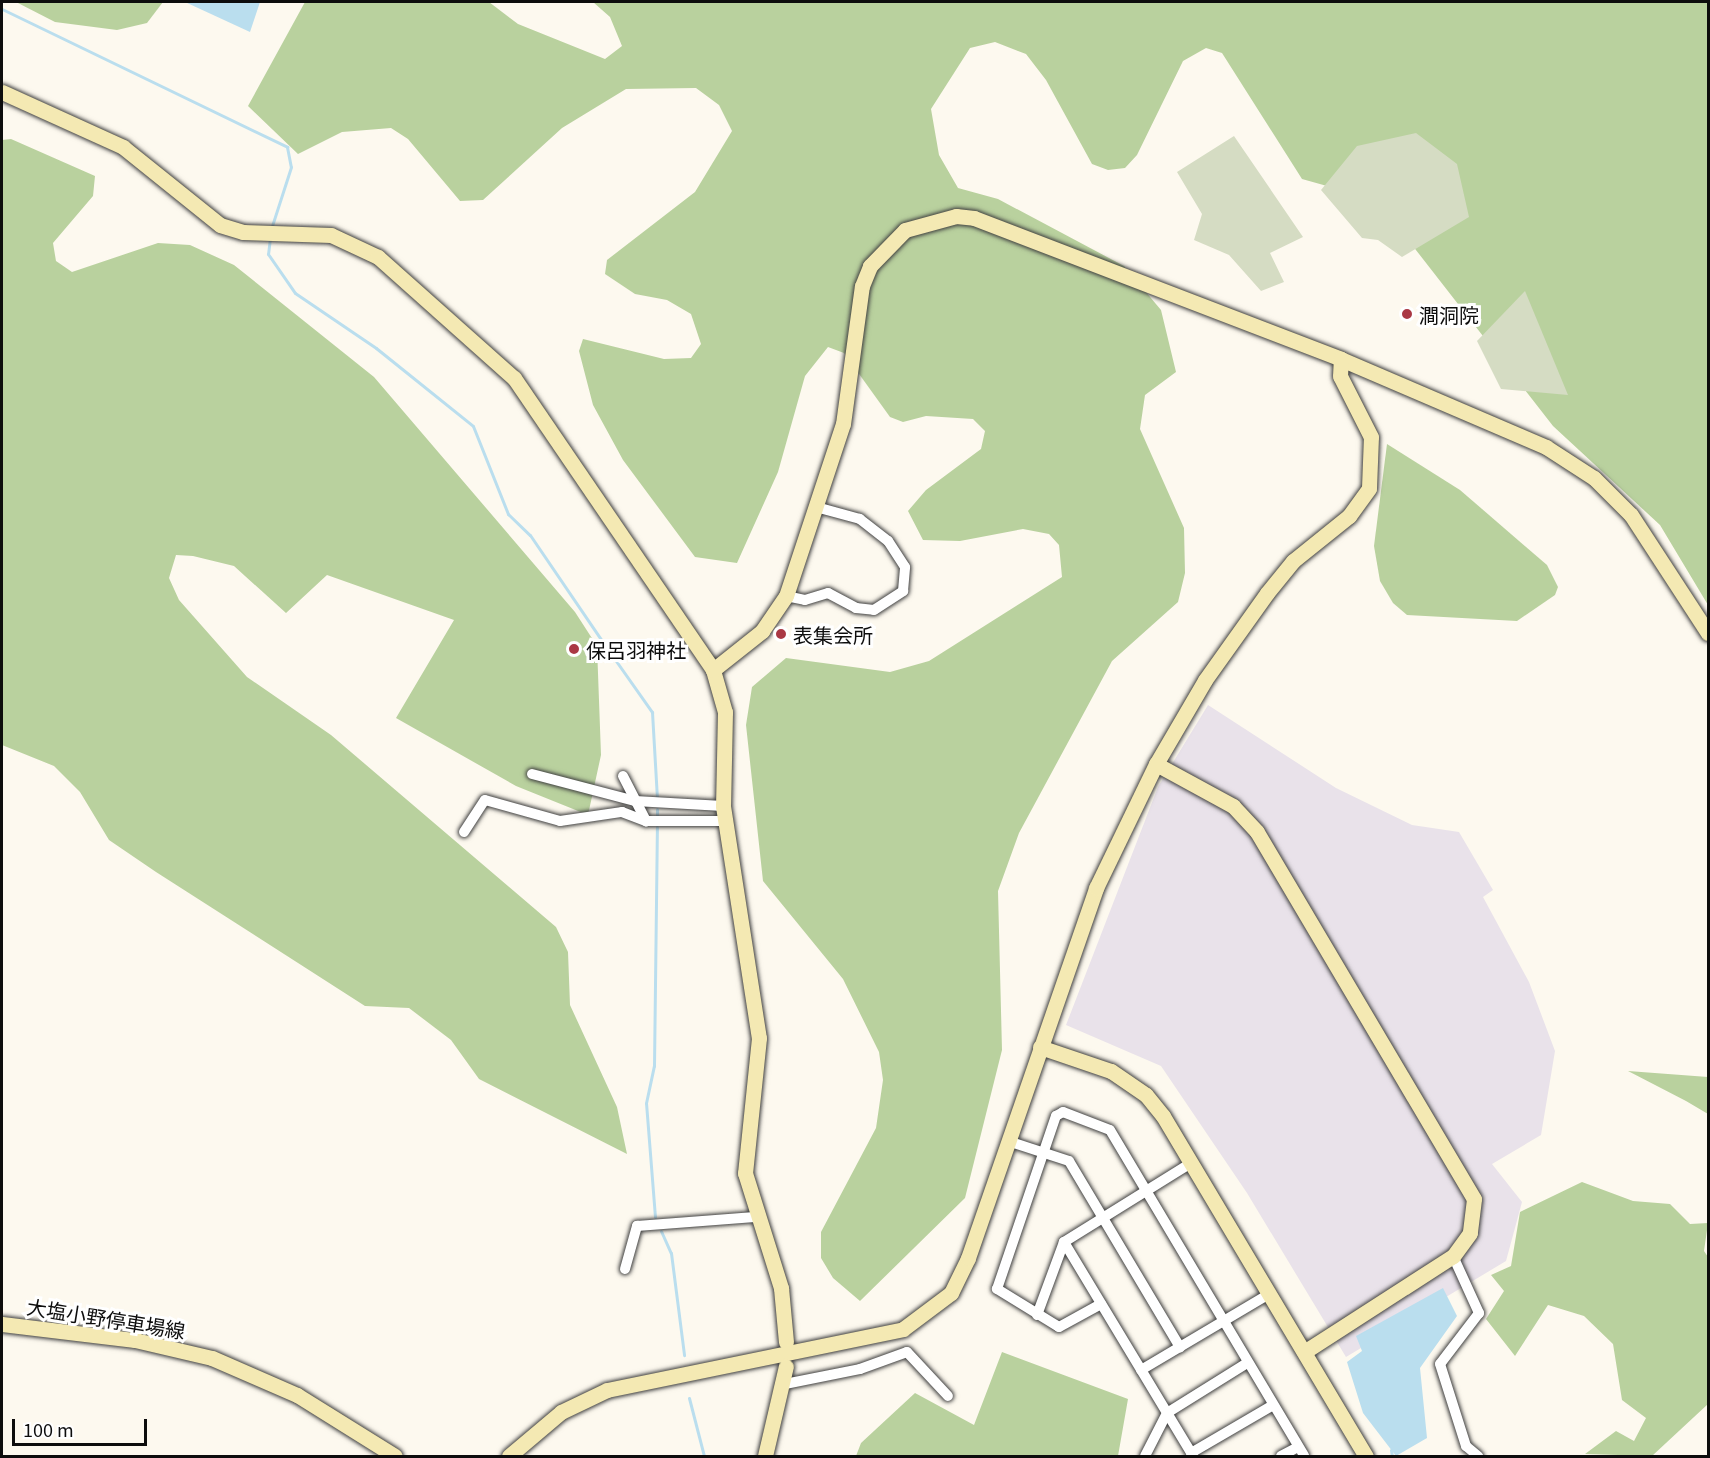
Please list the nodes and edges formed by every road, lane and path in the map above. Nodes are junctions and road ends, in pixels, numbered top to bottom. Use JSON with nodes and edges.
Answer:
{"nodes":[{"id":1,"x":2,"y":92,"type":"edge"},
{"id":2,"x":1341,"y":359,"type":"junction"},
{"id":3,"x":816,"y":507,"type":"junction"},
{"id":4,"x":786,"y":596,"type":"junction"},
{"id":5,"x":1708,"y":633,"type":"edge"},
{"id":6,"x":713,"y":670,"type":"junction"},
{"id":7,"x":1156,"y":764,"type":"junction"},
{"id":8,"x":532,"y":774,"type":"dead end"},
{"id":9,"x":623,"y":776,"type":"dead end"},
{"id":10,"x":639,"y":801,"type":"junction"},
{"id":11,"x":724,"y":813,"type":"junction"},
{"id":12,"x":646,"y":821,"type":"junction"},
{"id":13,"x":464,"y":832,"type":"dead end"},
{"id":14,"x":1041,"y":1047,"type":"junction"},
{"id":15,"x":1008,"y":1141,"type":"junction"},
{"id":16,"x":1044,"y":1152,"type":"junction"},
{"id":17,"x":1191,"y":1163,"type":"junction"},
{"id":18,"x":1145,"y":1190,"type":"junction"},
{"id":19,"x":1101,"y":1216,"type":"junction"},
{"id":20,"x":755,"y":1217,"type":"junction"},
{"id":21,"x":1064,"y":1242,"type":"junction"},
{"id":22,"x":1453,"y":1256,"type":"junction"},
{"id":23,"x":625,"y":1269,"type":"dead end"},
{"id":24,"x":1269,"y":1294,"type":"junction"},
{"id":25,"x":1101,"y":1305,"type":"junction"},
{"id":26,"x":1037,"y":1315,"type":"junction"},
{"id":27,"x":1223,"y":1321,"type":"junction"},
{"id":28,"x":2,"y":1324,"type":"edge"},
{"id":29,"x":786,"y":1342,"type":"dead end"},
{"id":30,"x":1180,"y":1347,"type":"junction"},
{"id":31,"x":1304,"y":1352,"type":"junction"},
{"id":32,"x":1247,"y":1363,"type":"junction"},
{"id":33,"x":786,"y":1366,"type":"dead end"},
{"id":34,"x":1141,"y":1370,"type":"junction"},
{"id":35,"x":785,"y":1384,"type":"junction"},
{"id":36,"x":948,"y":1396,"type":"dead end"},
{"id":37,"x":1273,"y":1405,"type":"junction"},
{"id":38,"x":1167,"y":1413,"type":"junction"},
{"id":39,"x":1301,"y":1452,"type":"edge"},
{"id":40,"x":1192,"y":1455,"type":"edge"},
{"id":41,"x":394,"y":1456,"type":"edge"},
{"id":42,"x":509,"y":1456,"type":"edge"},
{"id":43,"x":765,"y":1456,"type":"edge"},
{"id":44,"x":1145,"y":1456,"type":"edge"},
{"id":45,"x":1281,"y":1456,"type":"edge"},
{"id":46,"x":1366,"y":1456,"type":"edge"},
{"id":47,"x":1478,"y":1456,"type":"edge"}],
"edges":[{"from":1,"to":6,"type":"street"},
{"from":2,"to":3,"type":"street"},
{"from":2,"to":5,"type":"street"},
{"from":2,"to":7,"type":"street"},
{"from":3,"to":4,"type":"street"},
{"from":3,"to":4,"type":"street"},
{"from":4,"to":6,"type":"street"},
{"from":6,"to":11,"type":"street"},
{"from":7,"to":14,"type":"street"},
{"from":7,"to":22,"type":"street"},
{"from":8,"to":10,"type":"street"},
{"from":9,"to":10,"type":"street"},
{"from":10,"to":11,"type":"street"},
{"from":10,"to":12,"type":"street"},
{"from":11,"to":12,"type":"street"},
{"from":11,"to":20,"type":"street"},
{"from":12,"to":13,"type":"street"},
{"from":14,"to":15,"type":"street"},
{"from":14,"to":17,"type":"street"},
{"from":15,"to":16,"type":"street"},
{"from":15,"to":42,"type":"street"},
{"from":16,"to":18,"type":"street"},
{"from":16,"to":19,"type":"street"},
{"from":16,"to":26,"type":"street"},
{"from":17,"to":18,"type":"street"},
{"from":17,"to":24,"type":"street"},
{"from":18,"to":19,"type":"street"},
{"from":18,"to":27,"type":"street"},
{"from":19,"to":21,"type":"street"},
{"from":19,"to":30,"type":"street"},
{"from":20,"to":23,"type":"street"},
{"from":20,"to":29,"type":"street"},
{"from":21,"to":25,"type":"street"},
{"from":21,"to":26,"type":"street"},
{"from":22,"to":31,"type":"street"},
{"from":22,"to":47,"type":"street"},
{"from":24,"to":27,"type":"street"},
{"from":24,"to":31,"type":"street"},
{"from":25,"to":26,"type":"street"},
{"from":25,"to":34,"type":"street"},
{"from":27,"to":30,"type":"street"},
{"from":27,"to":32,"type":"street"},
{"from":28,"to":41,"type":"street","name":"大塩小野停車場線"},
{"from":30,"to":34,"type":"street"},
{"from":31,"to":46,"type":"street"},
{"from":32,"to":37,"type":"street"},
{"from":32,"to":38,"type":"street"},
{"from":33,"to":35,"type":"street"},
{"from":34,"to":38,"type":"street"},
{"from":35,"to":36,"type":"street"},
{"from":35,"to":43,"type":"street"},
{"from":37,"to":39,"type":"street"},
{"from":37,"to":40,"type":"street"},
{"from":38,"to":40,"type":"street"},
{"from":38,"to":44,"type":"street"},
{"from":39,"to":45,"type":"street"}]}
